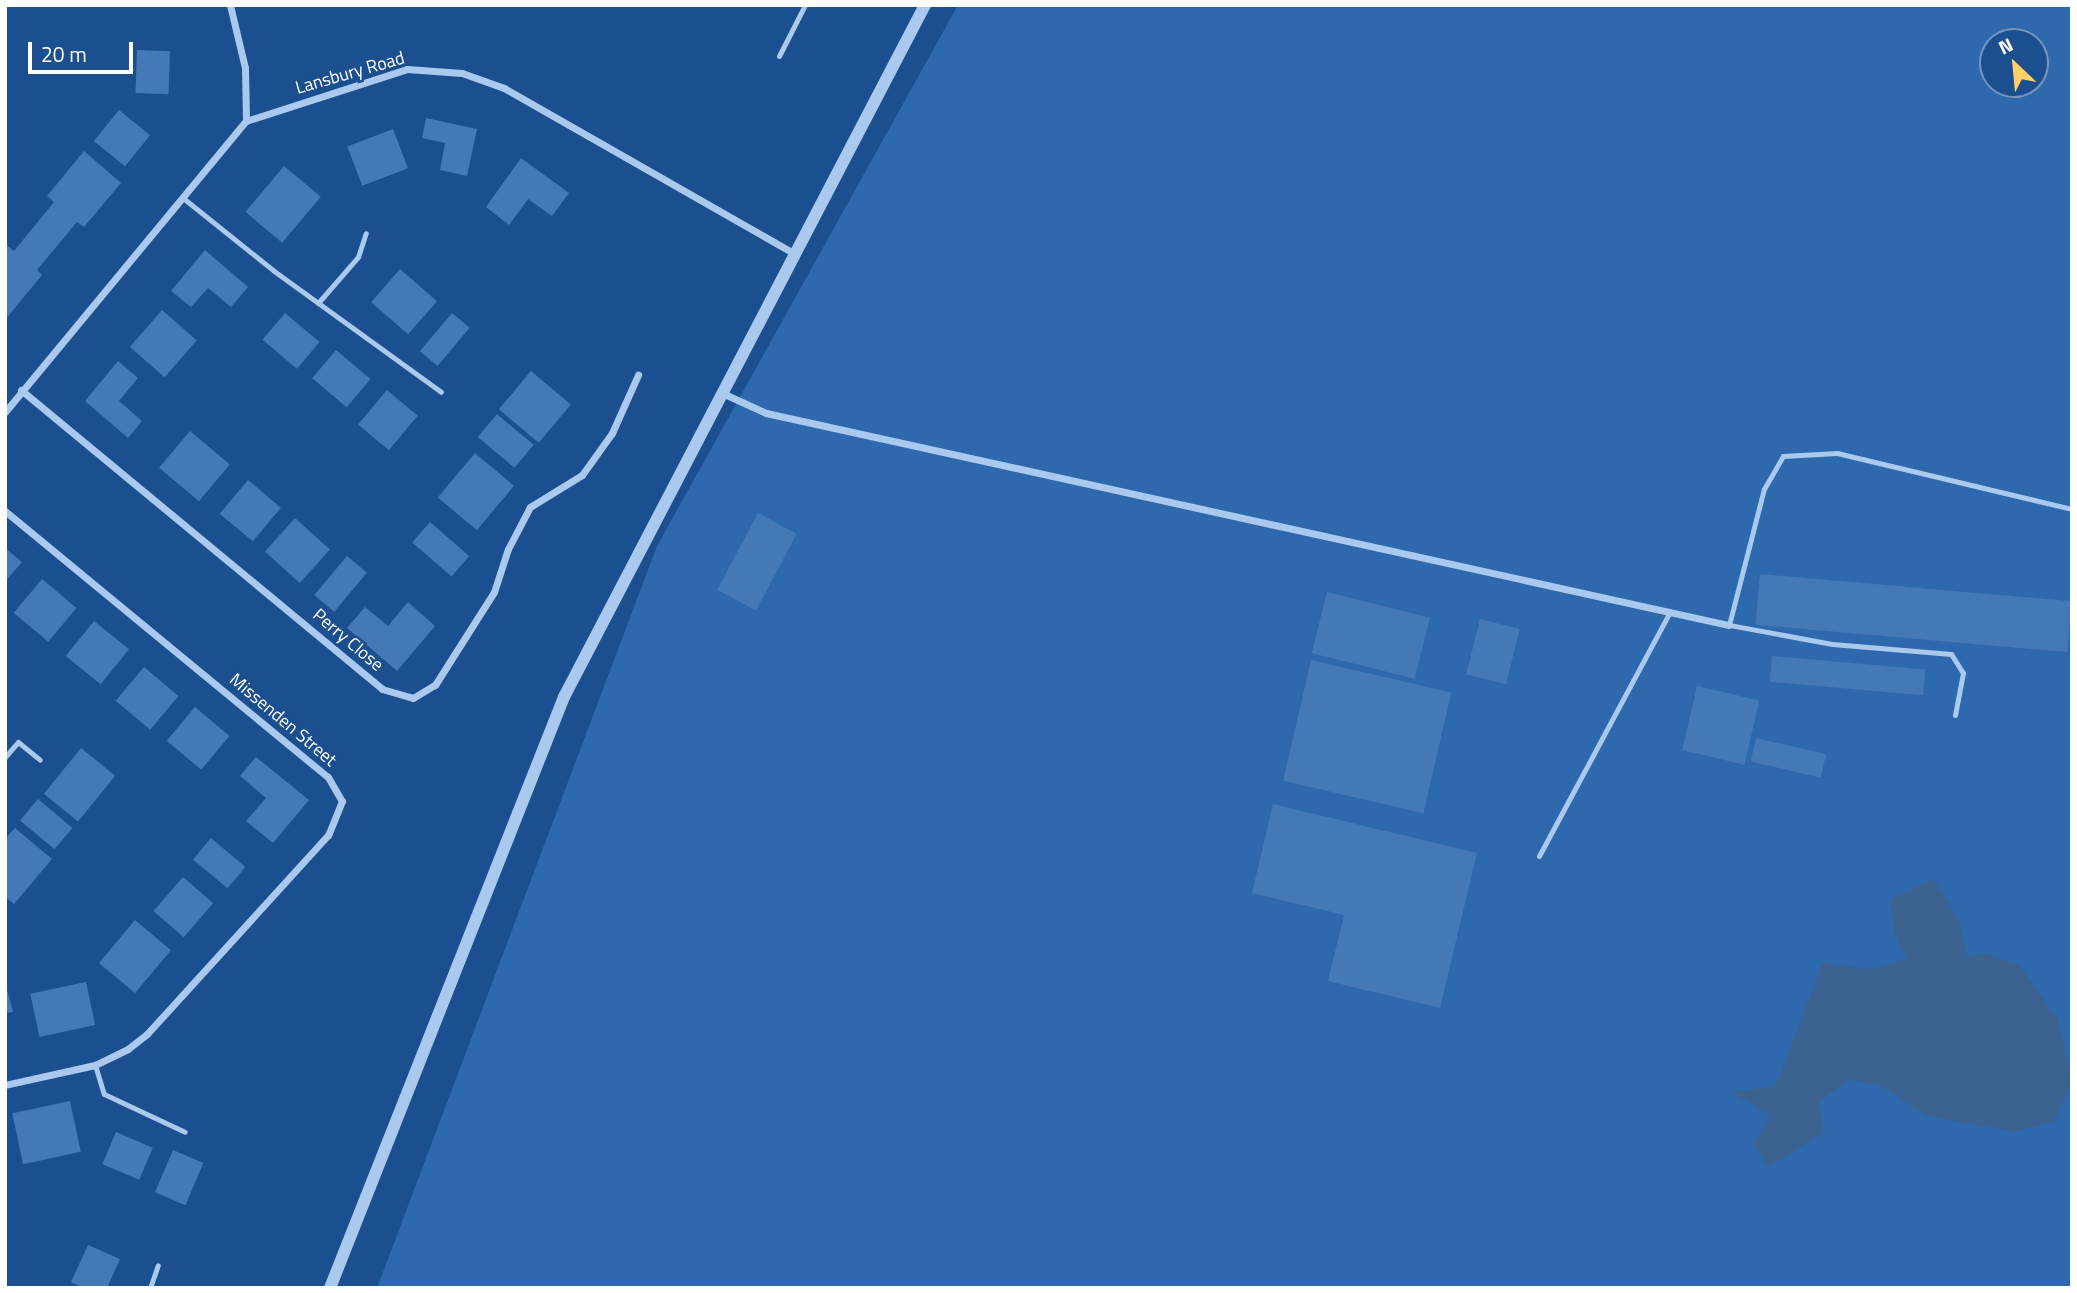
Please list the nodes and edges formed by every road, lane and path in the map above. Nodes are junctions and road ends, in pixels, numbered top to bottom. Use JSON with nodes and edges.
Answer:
{"nodes":[{"id":1,"x":230,"y":5,"type":"edge"},
{"id":2,"x":805,"y":5,"type":"edge"},
{"id":3,"x":925,"y":5,"type":"edge"},
{"id":4,"x":779,"y":56,"type":"dead end"},
{"id":5,"x":246,"y":121,"type":"junction"},
{"id":6,"x":183,"y":198,"type":"junction"},
{"id":7,"x":366,"y":233,"type":"dead end"},
{"id":8,"x":795,"y":254,"type":"junction"},
{"id":9,"x":318,"y":303,"type":"junction"},
{"id":10,"x":638,"y":375,"type":"dead end"},
{"id":11,"x":21,"y":390,"type":"junction"},
{"id":12,"x":441,"y":392,"type":"dead end"},
{"id":13,"x":719,"y":392,"type":"junction"},
{"id":14,"x":5,"y":412,"type":"edge"},
{"id":15,"x":2072,"y":509,"type":"edge"},
{"id":16,"x":5,"y":511,"type":"edge"},
{"id":17,"x":1670,"y":612,"type":"junction"},
{"id":18,"x":1729,"y":625,"type":"junction"},
{"id":19,"x":1955,"y":715,"type":"dead end"},
{"id":20,"x":5,"y":757,"type":"edge"},
{"id":21,"x":40,"y":760,"type":"dead end"},
{"id":22,"x":1539,"y":856,"type":"dead end"},
{"id":23,"x":95,"y":1065,"type":"junction"},
{"id":24,"x":5,"y":1085,"type":"edge"},
{"id":25,"x":185,"y":1132,"type":"dead end"},
{"id":26,"x":158,"y":1265,"type":"dead end"},
{"id":27,"x":150,"y":1288,"type":"edge"},
{"id":28,"x":330,"y":1288,"type":"edge"}],
"edges":[{"from":1,"to":5,"type":"street"},
{"from":2,"to":4,"type":"lane"},
{"from":3,"to":8,"type":"street"},
{"from":5,"to":6,"type":"street"},
{"from":5,"to":8,"type":"street","name":"Lansbury Road"},
{"from":6,"to":9,"type":"lane"},
{"from":6,"to":11,"type":"street"},
{"from":7,"to":9,"type":"lane"},
{"from":8,"to":13,"type":"street"},
{"from":9,"to":12,"type":"lane"},
{"from":10,"to":11,"type":"street","name":"Perry Close"},
{"from":11,"to":14,"type":"street"},
{"from":13,"to":17,"type":"street"},
{"from":13,"to":28,"type":"street"},
{"from":15,"to":18,"type":"lane"},
{"from":16,"to":23,"type":"street","name":"Missenden Street"},
{"from":17,"to":18,"type":"street"},
{"from":17,"to":22,"type":"lane"},
{"from":18,"to":19,"type":"lane"},
{"from":20,"to":21,"type":"lane"},
{"from":23,"to":24,"type":"street","name":"Missenden Street"},
{"from":23,"to":25,"type":"lane"},
{"from":26,"to":27,"type":"lane"}]}
